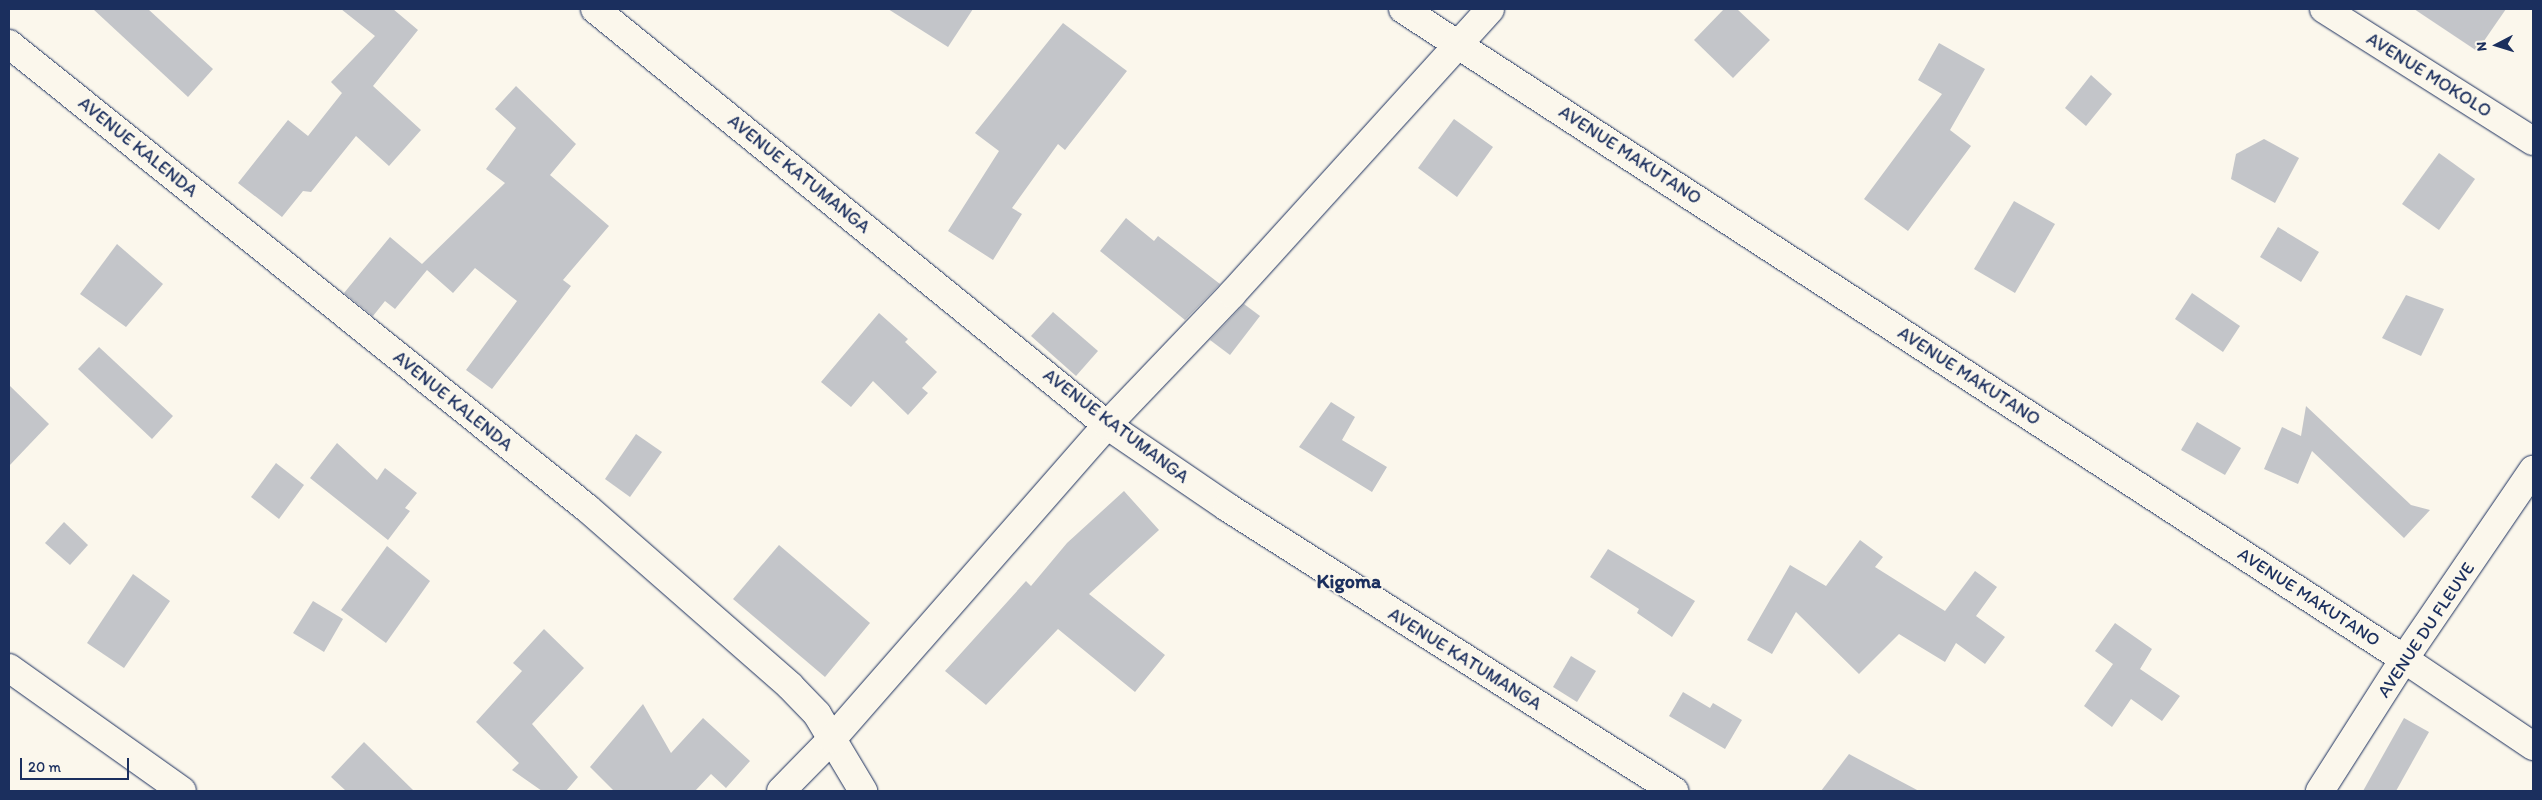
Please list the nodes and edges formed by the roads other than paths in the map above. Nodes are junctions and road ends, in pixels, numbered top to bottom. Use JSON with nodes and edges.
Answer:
{"nodes":[{"id":1,"x":595,"y":9,"type":"edge"},
{"id":2,"x":1403,"y":9,"type":"edge"},
{"id":3,"x":1490,"y":9,"type":"edge"},
{"id":4,"x":2324,"y":9,"type":"edge"},
{"id":5,"x":9,"y":44,"type":"edge"},
{"id":6,"x":1459,"y":45,"type":"junction"},
{"id":7,"x":2533,"y":141,"type":"edge"},
{"id":8,"x":1107,"y":425,"type":"junction"},
{"id":9,"x":2533,"y":470,"type":"edge"},
{"id":10,"x":2404,"y":659,"type":"junction"},
{"id":11,"x":9,"y":668,"type":"edge"},
{"id":12,"x":832,"y":739,"type":"junction"},
{"id":13,"x":2533,"y":746,"type":"edge"},
{"id":14,"x":182,"y":791,"type":"edge"},
{"id":15,"x":781,"y":791,"type":"edge"},
{"id":16,"x":863,"y":791,"type":"edge"},
{"id":17,"x":1674,"y":791,"type":"edge"},
{"id":18,"x":2320,"y":791,"type":"edge"}],
"edges":[{"from":1,"to":8,"type":"street","name":"AVENUE KATUMANGA"},
{"from":2,"to":6,"type":"street","name":"AVENUE MAKUTANO"},
{"from":3,"to":6,"type":"street"},
{"from":4,"to":7,"type":"street","name":"AVENUE MOKOLO"},
{"from":5,"to":12,"type":"street","name":"AVENUE KALENDA"},
{"from":6,"to":8,"type":"street"},
{"from":6,"to":10,"type":"street","name":"AVENUE MAKUTANO"},
{"from":8,"to":12,"type":"street"},
{"from":8,"to":17,"type":"street","name":"AVENUE KATUMANGA"},
{"from":9,"to":10,"type":"street","name":"AVENUE DU FLEUVE"},
{"from":10,"to":13,"type":"street","name":"AVENUE MAKUTANO"},
{"from":10,"to":18,"type":"street","name":"AVENUE DU FLEUVE"},
{"from":11,"to":14,"type":"street"},
{"from":12,"to":15,"type":"street"},
{"from":12,"to":16,"type":"street","name":"AVENUE KALENDA"}]}
